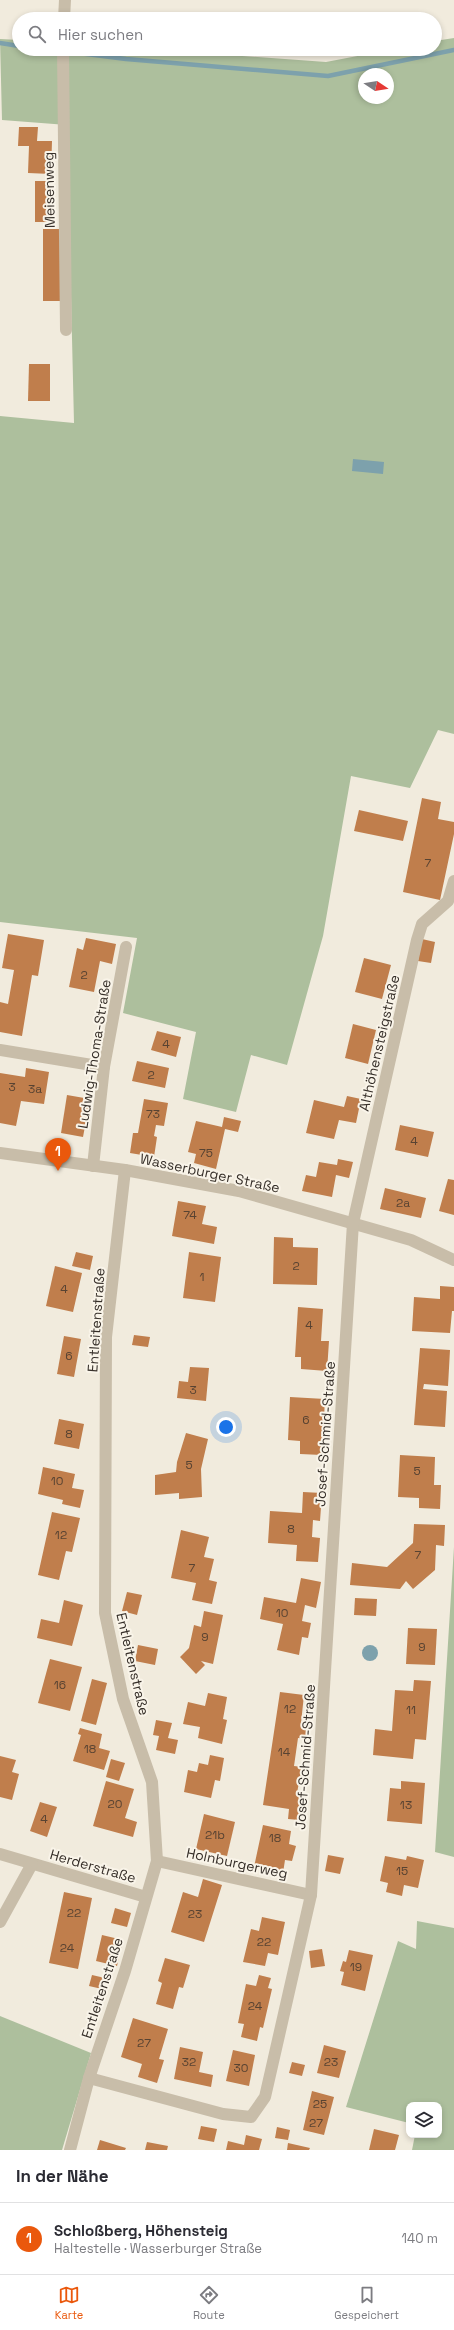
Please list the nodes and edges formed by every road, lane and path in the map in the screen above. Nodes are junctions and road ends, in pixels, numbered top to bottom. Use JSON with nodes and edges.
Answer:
{"nodes":[{"id":1,"x":65,"y":0,"type":"edge"},
{"id":2,"x":64,"y":12,"type":"edge"},
{"id":3,"x":63,"y":56,"type":"edge"},
{"id":4,"x":66,"y":330,"type":"dead end"},
{"id":5,"x":454,"y":881,"type":"edge"},
{"id":6,"x":126,"y":947,"type":"dead end"},
{"id":7,"x":0,"y":1050,"type":"edge"},
{"id":8,"x":104,"y":1067,"type":"junction"},
{"id":9,"x":0,"y":1153,"type":"edge"},
{"id":10,"x":93,"y":1166,"type":"junction"},
{"id":11,"x":125,"y":1170,"type":"junction"},
{"id":12,"x":354,"y":1223,"type":"junction"},
{"id":13,"x":454,"y":1260,"type":"edge"},
{"id":14,"x":0,"y":1854,"type":"edge"},
{"id":15,"x":157,"y":1861,"type":"junction"},
{"id":16,"x":32,"y":1864,"type":"junction"},
{"id":17,"x":311,"y":1895,"type":"junction"},
{"id":18,"x":146,"y":1897,"type":"junction"},
{"id":19,"x":0,"y":1922,"type":"edge"},
{"id":20,"x":89,"y":2078,"type":"junction"},
{"id":21,"x":70,"y":2150,"type":"edge"}],
"edges":[{"from":1,"to":2,"type":"street"},
{"from":3,"to":4,"type":"street","name":"Meisenweg"},
{"from":5,"to":12,"type":"street","name":"Althöhensteigstraße"},
{"from":6,"to":8,"type":"street","name":"Ludwig-Thoma-Straße"},
{"from":7,"to":8,"type":"street"},
{"from":8,"to":10,"type":"street","name":"Ludwig-Thoma-Straße"},
{"from":9,"to":10,"type":"street","name":"Wasserburger Straße"},
{"from":10,"to":11,"type":"street","name":"Wasserburger Straße"},
{"from":11,"to":12,"type":"street","name":"Wasserburger Straße"},
{"from":11,"to":15,"type":"street","name":"Entleitenstraße"},
{"from":12,"to":13,"type":"street","name":"Wasserburger Straße"},
{"from":12,"to":17,"type":"street","name":"Josef-Schmid-Straße"},
{"from":14,"to":16,"type":"street","name":"Herderstraße"},
{"from":15,"to":17,"type":"street","name":"Holnburgerweg"},
{"from":15,"to":18,"type":"street","name":"Entleitenstraße"},
{"from":16,"to":18,"type":"street","name":"Herderstraße"},
{"from":16,"to":19,"type":"street","name":"Herderstraße"},
{"from":17,"to":20,"type":"street","name":"Josef-Schmid-Straße"},
{"from":18,"to":20,"type":"street","name":"Entleitenstraße"},
{"from":20,"to":21,"type":"street","name":"Entleitenstraße"}]}
